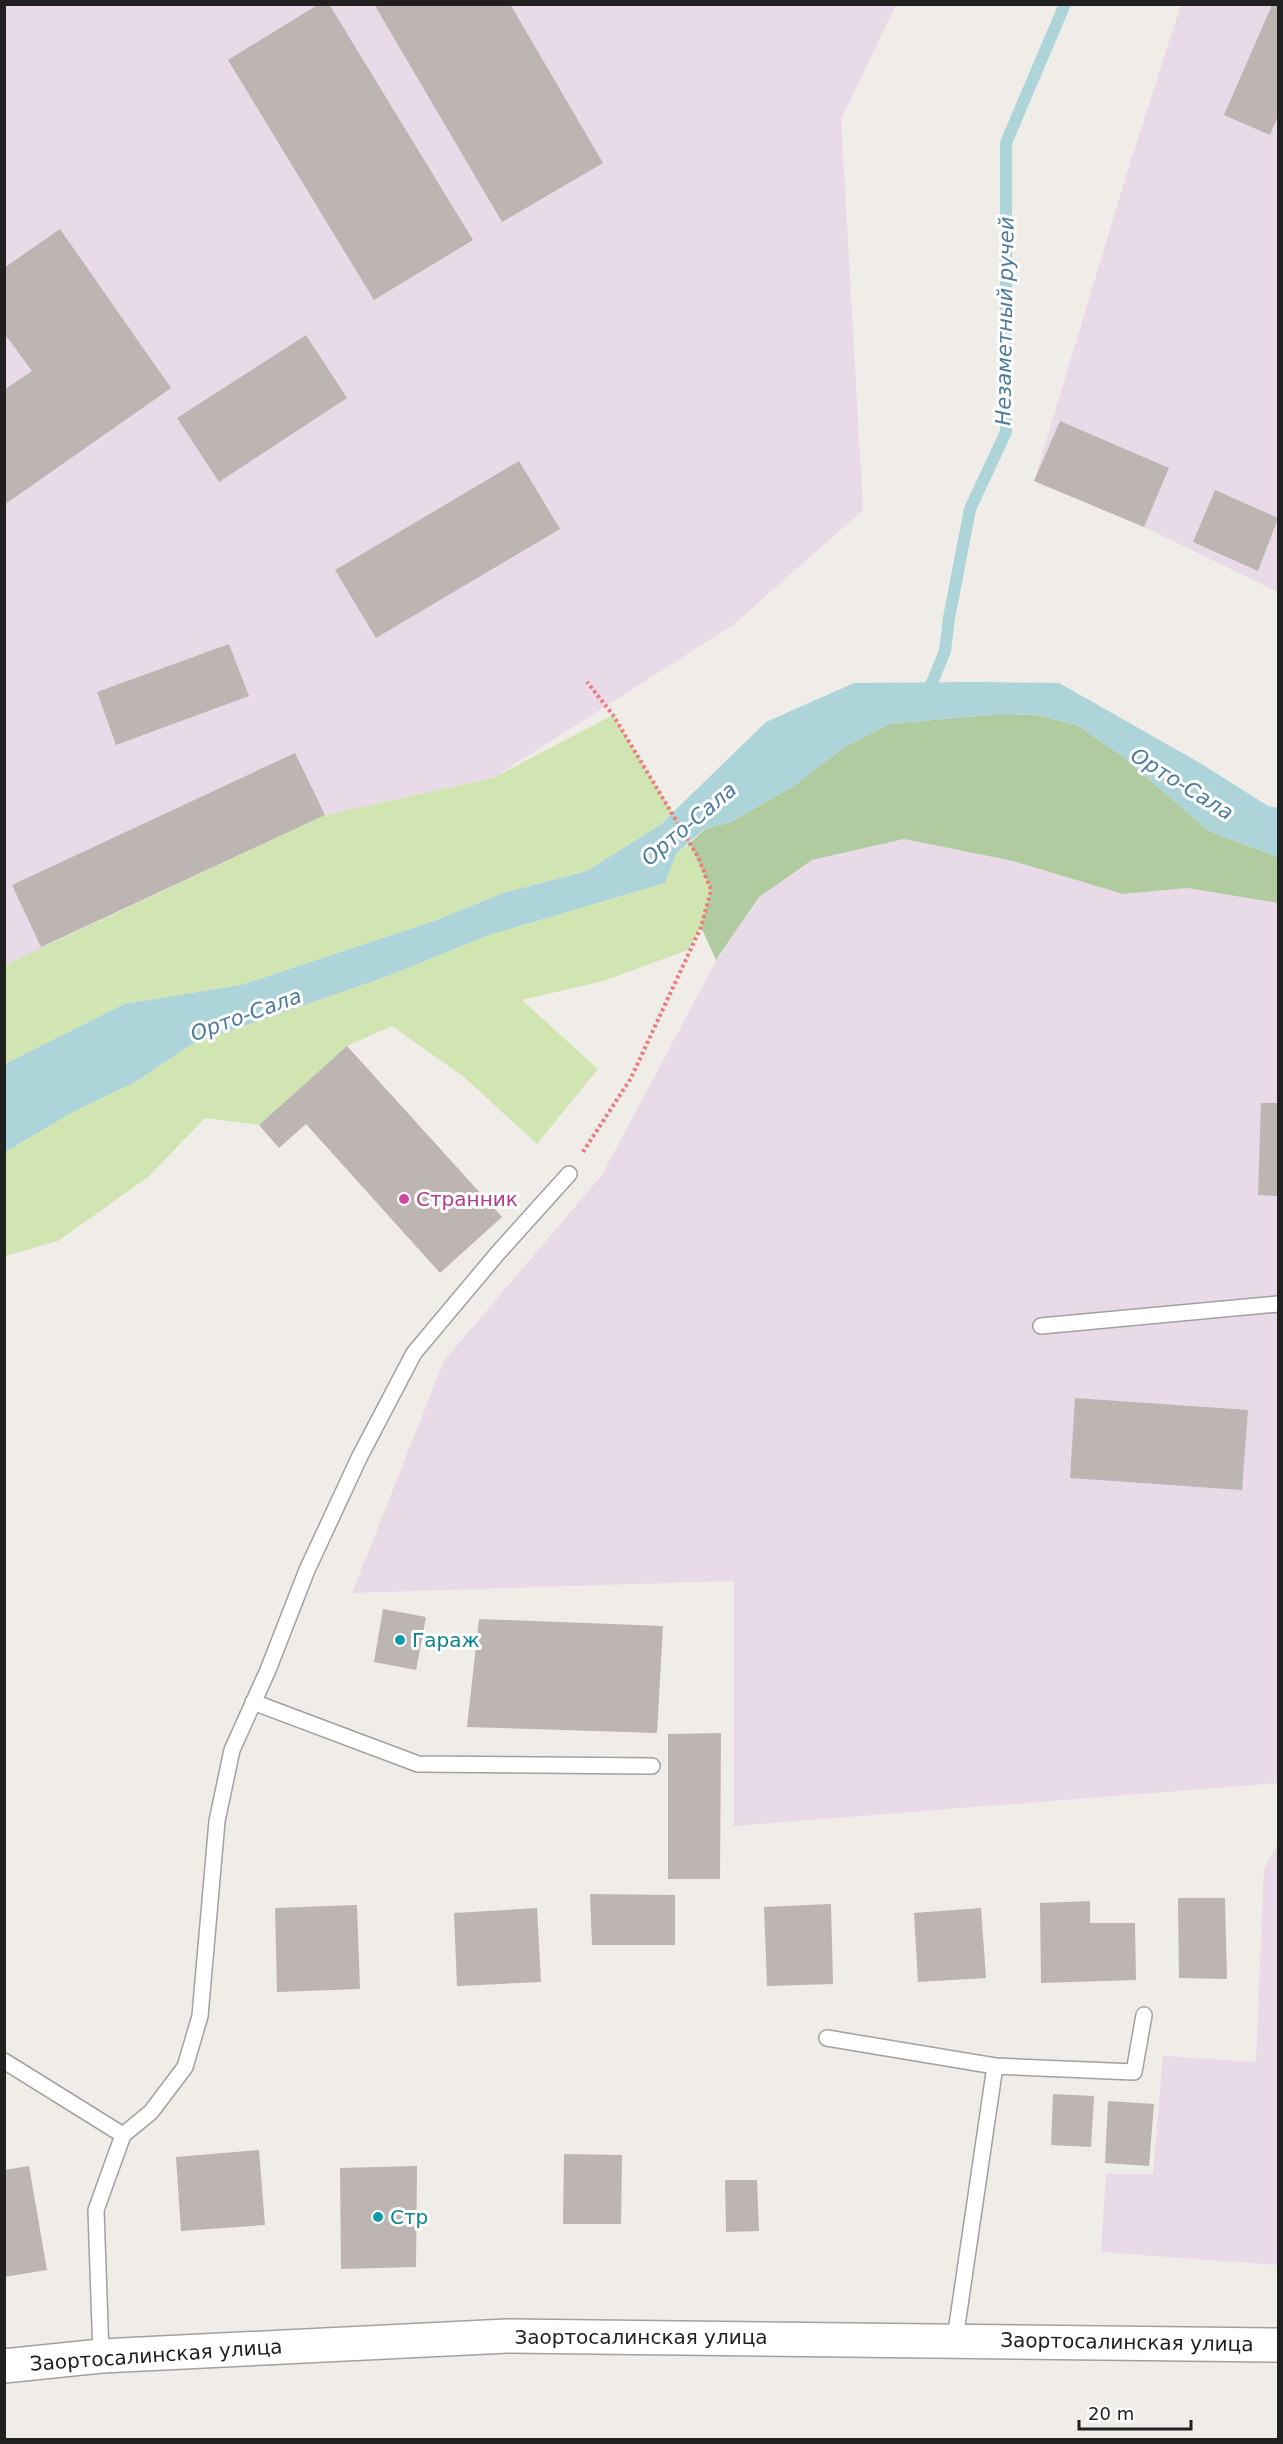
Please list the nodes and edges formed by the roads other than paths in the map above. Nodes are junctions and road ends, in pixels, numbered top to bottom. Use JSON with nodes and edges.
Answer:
{"nodes":[{"id":1,"x":569,"y":1174,"type":"road end"},
{"id":2,"x":1278,"y":1304,"type":"edge"},
{"id":3,"x":1041,"y":1326,"type":"dead end"},
{"id":4,"x":253,"y":1702,"type":"junction"},
{"id":5,"x":652,"y":1766,"type":"dead end"},
{"id":6,"x":1144,"y":2015,"type":"dead end"},
{"id":7,"x":827,"y":2038,"type":"dead end"},
{"id":8,"x":4,"y":2061,"type":"edge"},
{"id":9,"x":995,"y":2066,"type":"junction"},
{"id":10,"x":123,"y":2135,"type":"junction"},
{"id":11,"x":955,"y":2339,"type":"junction"},
{"id":12,"x":1278,"y":2345,"type":"edge"},
{"id":13,"x":101,"y":2356,"type":"junction"},
{"id":14,"x":4,"y":2366,"type":"edge"}],
"edges":[{"from":1,"to":4,"type":"lane"},
{"from":2,"to":3,"type":"lane"},
{"from":4,"to":5,"type":"lane"},
{"from":4,"to":10,"type":"lane"},
{"from":6,"to":9,"type":"lane"},
{"from":7,"to":9,"type":"lane"},
{"from":8,"to":10,"type":"lane"},
{"from":9,"to":11,"type":"lane"},
{"from":10,"to":13,"type":"lane"},
{"from":11,"to":12,"type":"street","name":"Заортосалинская улица"},
{"from":11,"to":13,"type":"street","name":"Заортосалинская улица"},
{"from":13,"to":14,"type":"street","name":"Заортосалинская улица"}]}
